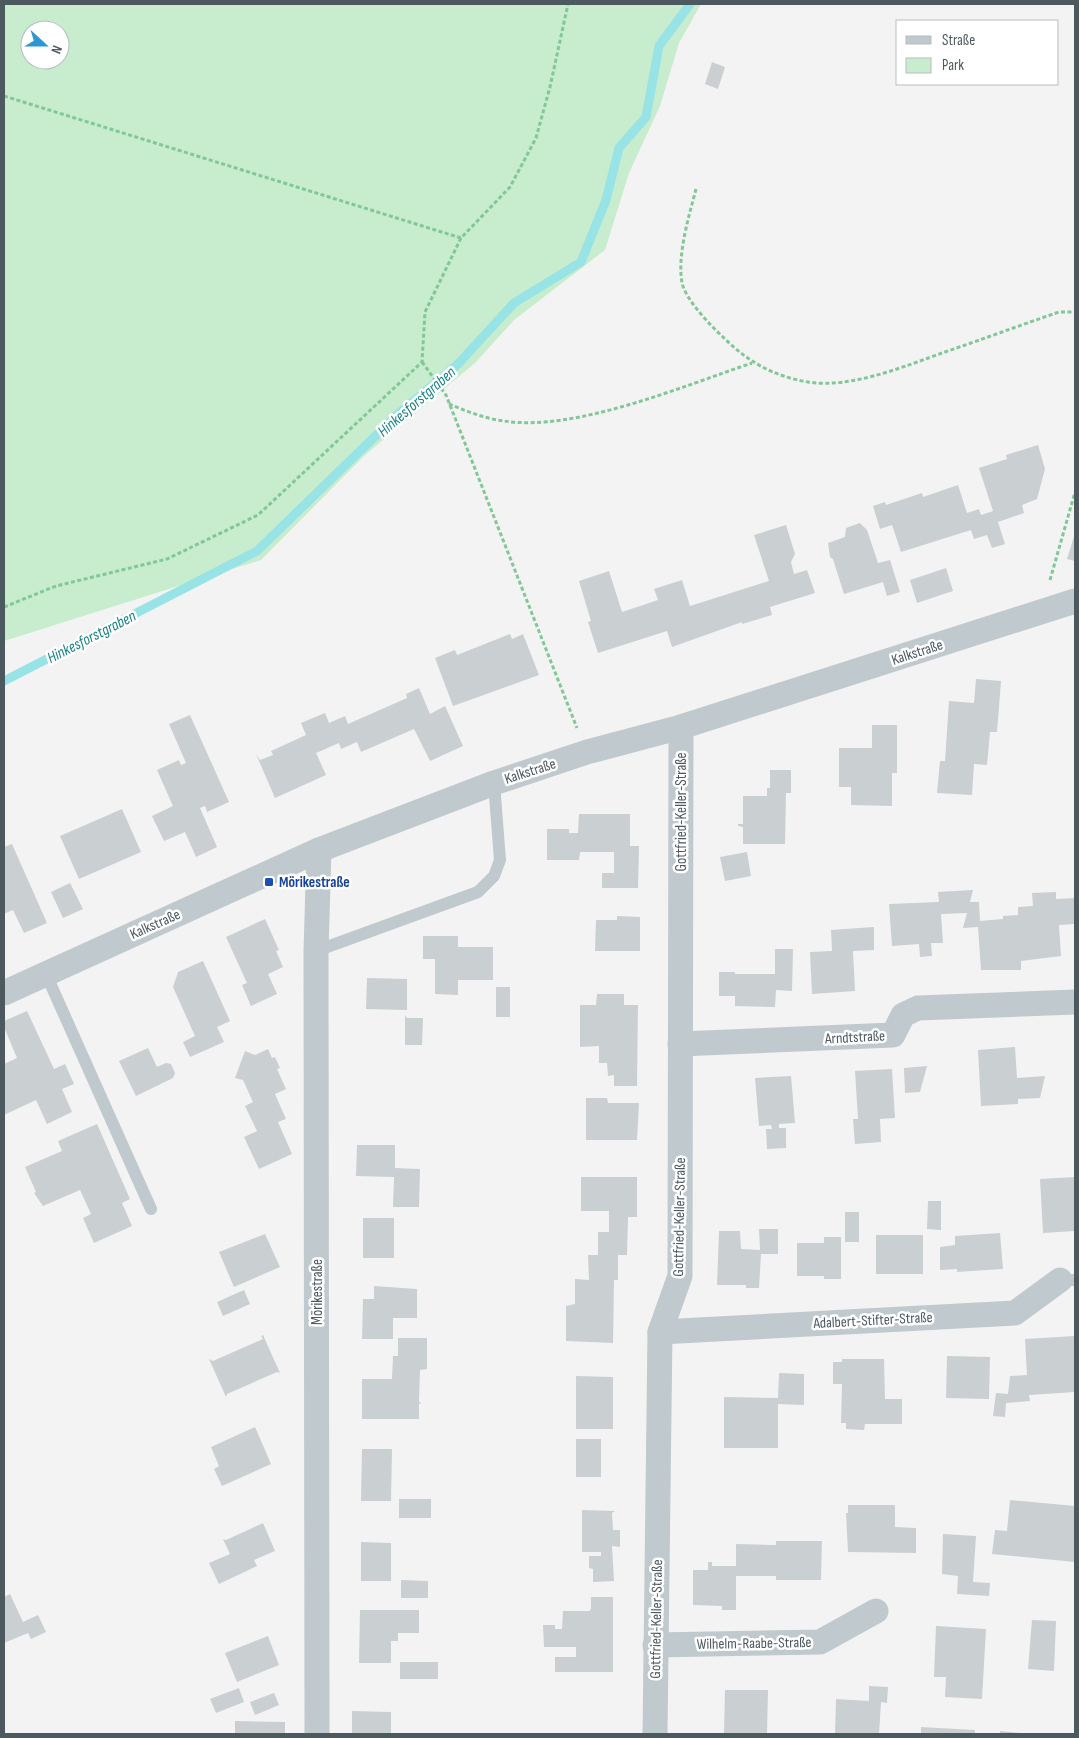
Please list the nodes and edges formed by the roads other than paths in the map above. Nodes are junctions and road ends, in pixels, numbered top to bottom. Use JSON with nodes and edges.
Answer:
{"nodes":[{"id":1,"x":1075,"y":601,"type":"edge"},
{"id":2,"x":681,"y":727,"type":"junction"},
{"id":3,"x":494,"y":783,"type":"junction"},
{"id":4,"x":320,"y":850,"type":"junction"},
{"id":5,"x":316,"y":951,"type":"junction"},
{"id":6,"x":46,"y":974,"type":"junction"},
{"id":7,"x":4,"y":993,"type":"edge"},
{"id":8,"x":1075,"y":1002,"type":"edge"},
{"id":9,"x":680,"y":1044,"type":"junction"},
{"id":10,"x":152,"y":1209,"type":"dead end"},
{"id":11,"x":1068,"y":1280,"type":"edge"},
{"id":12,"x":660,"y":1332,"type":"junction"},
{"id":13,"x":876,"y":1611,"type":"dead end"},
{"id":14,"x":655,"y":1645,"type":"junction"},
{"id":15,"x":317,"y":1734,"type":"edge"},
{"id":16,"x":655,"y":1734,"type":"edge"}],
"edges":[{"from":1,"to":2,"type":"street","name":"Kalkstraße"},
{"from":2,"to":3,"type":"street","name":"Kalkstraße"},
{"from":2,"to":9,"type":"street","name":"Gottfried-Keller-Straße"},
{"from":3,"to":4,"type":"street","name":"Kalkstraße"},
{"from":3,"to":5,"type":"lane"},
{"from":4,"to":5,"type":"street","name":"Mörikestraße"},
{"from":4,"to":6,"type":"street","name":"Kalkstraße"},
{"from":5,"to":15,"type":"street","name":"Mörikestraße"},
{"from":6,"to":7,"type":"street","name":"Kalkstraße"},
{"from":6,"to":10,"type":"lane"},
{"from":8,"to":9,"type":"street","name":"Arndtstraße"},
{"from":9,"to":12,"type":"street","name":"Gottfried-Keller-Straße"},
{"from":11,"to":12,"type":"street","name":"Adalbert-Stifter-Straße"},
{"from":12,"to":14,"type":"street","name":"Gottfried-Keller-Straße"},
{"from":13,"to":14,"type":"street","name":"Wilhelm-Raabe-Straße"},
{"from":14,"to":16,"type":"street","name":"Gottfried-Keller-Straße"}]}
